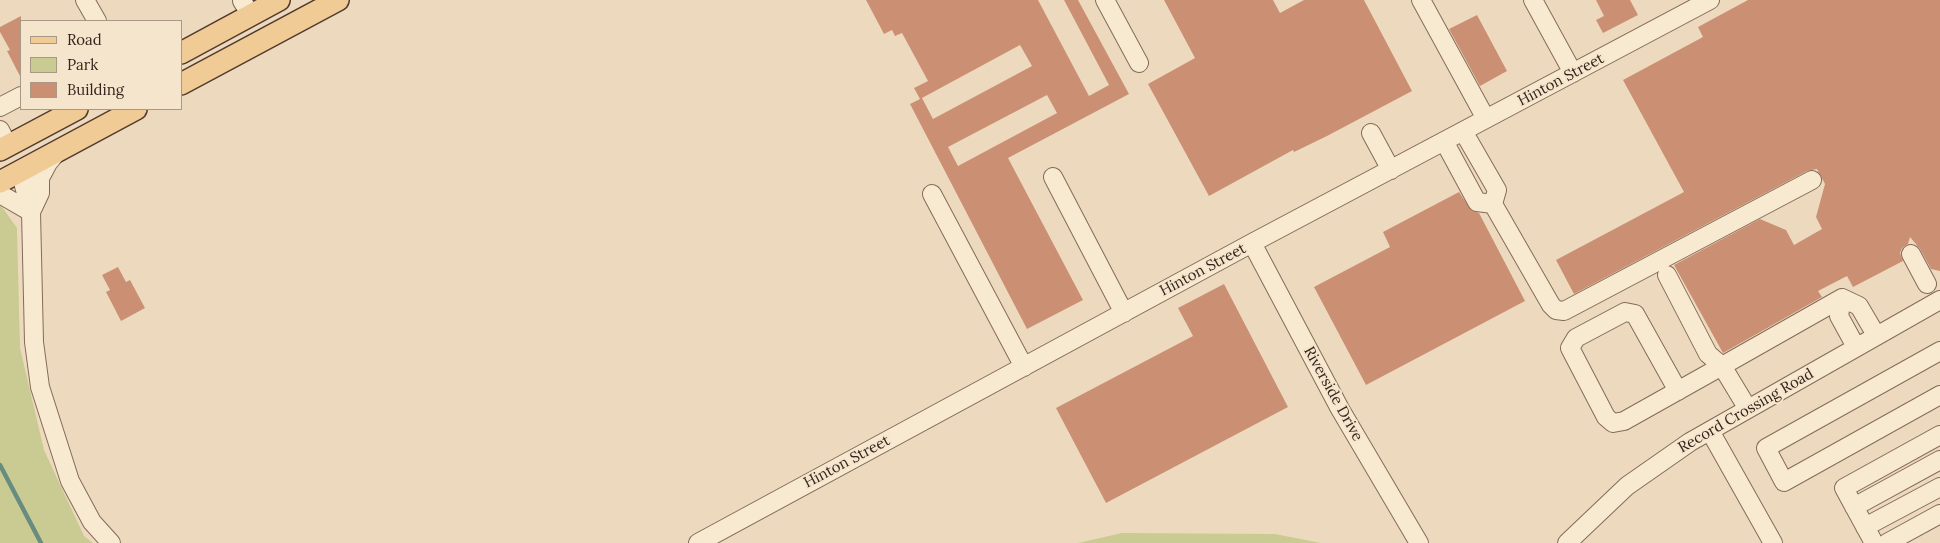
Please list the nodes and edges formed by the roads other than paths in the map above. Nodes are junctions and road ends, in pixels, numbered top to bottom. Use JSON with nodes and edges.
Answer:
{"nodes":[{"id":1,"x":85,"y":0,"type":"edge"},
{"id":2,"x":279,"y":0,"type":"edge"},
{"id":3,"x":338,"y":0,"type":"edge"},
{"id":4,"x":1105,"y":0,"type":"edge"},
{"id":5,"x":1422,"y":0,"type":"edge"},
{"id":6,"x":1532,"y":0,"type":"edge"},
{"id":7,"x":1710,"y":0,"type":"edge"},
{"id":8,"x":247,"y":8,"type":"edge"},
{"id":9,"x":96,"y":20,"type":"edge"},
{"id":10,"x":264,"y":40,"type":"junction"},
{"id":11,"x":182,"y":52,"type":"edge"},
{"id":12,"x":1139,"y":63,"type":"dead end"},
{"id":13,"x":1573,"y":73,"type":"junction"},
{"id":14,"x":182,"y":83,"type":"edge"},
{"id":15,"x":20,"y":97,"type":"edge"},
{"id":16,"x":0,"y":107,"type":"edge"},
{"id":17,"x":75,"y":110,"type":"edge"},
{"id":18,"x":134,"y":110,"type":"edge"},
{"id":19,"x":1486,"y":119,"type":"junction"},
{"id":20,"x":1463,"y":131,"type":"junction"},
{"id":21,"x":1371,"y":133,"type":"dead end"},
{"id":22,"x":1444,"y":141,"type":"junction"},
{"id":23,"x":3,"y":142,"type":"edge"},
{"id":24,"x":59,"y":150,"type":"junction"},
{"id":25,"x":1391,"y":170,"type":"junction"},
{"id":26,"x":20,"y":171,"type":"junction"},
{"id":27,"x":1053,"y":177,"type":"dead end"},
{"id":28,"x":1812,"y":180,"type":"dead end"},
{"id":29,"x":0,"y":182,"type":"edge"},
{"id":30,"x":0,"y":194,"type":"edge"},
{"id":31,"x":932,"y":194,"type":"dead end"},
{"id":32,"x":1493,"y":204,"type":"junction"},
{"id":33,"x":32,"y":212,"type":"junction"},
{"id":34,"x":1252,"y":243,"type":"junction"},
{"id":35,"x":1911,"y":254,"type":"dead end"},
{"id":36,"x":1667,"y":274,"type":"dead end"},
{"id":37,"x":1927,"y":284,"type":"dead end"},
{"id":38,"x":1842,"y":298,"type":"junction"},
{"id":39,"x":1938,"y":307,"type":"edge"},
{"id":40,"x":1124,"y":313,"type":"junction"},
{"id":41,"x":1876,"y":335,"type":"junction"},
{"id":42,"x":1856,"y":346,"type":"junction"},
{"id":43,"x":1940,"y":352,"type":"edge"},
{"id":44,"x":1722,"y":366,"type":"junction"},
{"id":45,"x":1024,"y":367,"type":"junction"},
{"id":46,"x":1678,"y":391,"type":"junction"},
{"id":47,"x":1940,"y":395,"type":"edge"},
{"id":48,"x":1748,"y":409,"type":"junction"},
{"id":49,"x":1710,"y":431,"type":"junction"},
{"id":50,"x":1940,"y":435,"type":"edge"},
{"id":51,"x":1940,"y":460,"type":"edge"},
{"id":52,"x":1940,"y":487,"type":"edge"},
{"id":53,"x":1854,"y":506,"type":"junction"},
{"id":54,"x":1940,"y":514,"type":"edge"},
{"id":55,"x":1865,"y":527,"type":"junction"},
{"id":56,"x":111,"y":543,"type":"edge"},
{"id":57,"x":698,"y":543,"type":"edge"},
{"id":58,"x":1419,"y":543,"type":"edge"},
{"id":59,"x":1567,"y":543,"type":"edge"},
{"id":60,"x":1773,"y":543,"type":"edge"},
{"id":61,"x":1874,"y":543,"type":"edge"},
{"id":62,"x":1887,"y":543,"type":"edge"}],
"edges":[{"from":1,"to":9,"type":"street"},
{"from":2,"to":8,"type":"main road"},
{"from":3,"to":10,"type":"main road"},
{"from":4,"to":12,"type":"street"},
{"from":5,"to":19,"type":"street"},
{"from":6,"to":13,"type":"street"},
{"from":7,"to":13,"type":"street","name":"Hinton Street"},
{"from":8,"to":10,"type":"main road"},
{"from":8,"to":11,"type":"main road"},
{"from":10,"to":14,"type":"main road"},
{"from":13,"to":19,"type":"street","name":"Hinton Street"},
{"from":15,"to":16,"type":"street"},
{"from":17,"to":23,"type":"main road"},
{"from":18,"to":24,"type":"main road"},
{"from":19,"to":20,"type":"street","name":"Hinton Street"},
{"from":20,"to":22,"type":"street","name":"Hinton Street"},
{"from":20,"to":32,"type":"street"},
{"from":21,"to":25,"type":"street"},
{"from":22,"to":25,"type":"street","name":"Hinton Street"},
{"from":22,"to":32,"type":"street"},
{"from":23,"to":26,"type":"main road"},
{"from":24,"to":26,"type":"main road"},
{"from":24,"to":33,"type":"street"},
{"from":25,"to":34,"type":"street","name":"Hinton Street"},
{"from":26,"to":29,"type":"main road"},
{"from":26,"to":33,"type":"street"},
{"from":27,"to":40,"type":"street"},
{"from":28,"to":32,"type":"street"},
{"from":30,"to":33,"type":"street"},
{"from":31,"to":45,"type":"street"},
{"from":33,"to":56,"type":"street"},
{"from":34,"to":40,"type":"street","name":"Hinton Street"},
{"from":34,"to":58,"type":"street","name":"Riverside Drive"},
{"from":35,"to":37,"type":"street"},
{"from":36,"to":44,"type":"street"},
{"from":38,"to":41,"type":"street"},
{"from":38,"to":42,"type":"street"},
{"from":38,"to":44,"type":"street"},
{"from":39,"to":41,"type":"street","name":"Record Crossing Road"},
{"from":40,"to":45,"type":"street","name":"Hinton Street"},
{"from":41,"to":42,"type":"street","name":"Record Crossing Road"},
{"from":42,"to":48,"type":"street","name":"Record Crossing Road"},
{"from":43,"to":47,"type":"street"},
{"from":44,"to":46,"type":"street"},
{"from":44,"to":48,"type":"street"},
{"from":45,"to":57,"type":"street","name":"Hinton Street"},
{"from":46,"to":46,"type":"street"},
{"from":48,"to":49,"type":"street","name":"Record Crossing Road"},
{"from":49,"to":59,"type":"street","name":"Record Crossing Road"},
{"from":49,"to":60,"type":"street"},
{"from":50,"to":53,"type":"street"},
{"from":51,"to":53,"type":"street"},
{"from":52,"to":55,"type":"street"},
{"from":53,"to":55,"type":"street"},
{"from":54,"to":62,"type":"street"},
{"from":55,"to":61,"type":"street"}]}
